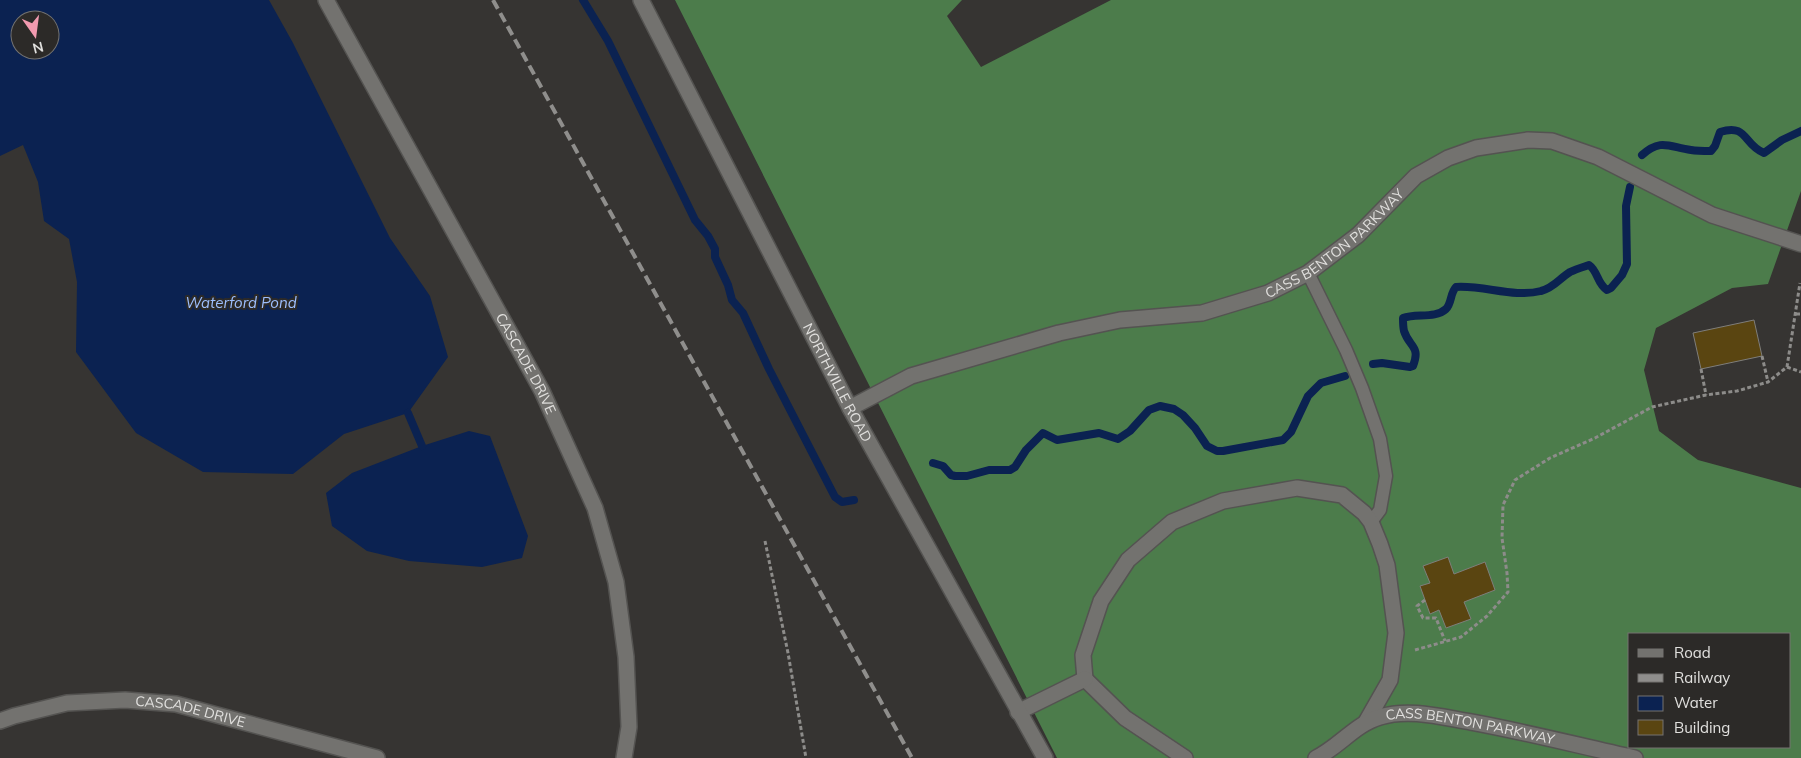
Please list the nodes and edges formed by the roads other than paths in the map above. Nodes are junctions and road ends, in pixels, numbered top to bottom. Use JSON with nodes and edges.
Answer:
{"nodes":[{"id":1,"x":326,"y":0,"type":"edge"},
{"id":2,"x":640,"y":0,"type":"edge"},
{"id":3,"x":1801,"y":244,"type":"edge"},
{"id":4,"x":1308,"y":273,"type":"junction"},
{"id":5,"x":850,"y":408,"type":"junction"},
{"id":6,"x":1371,"y":522,"type":"junction"},
{"id":7,"x":1085,"y":678,"type":"junction"},
{"id":8,"x":1018,"y":712,"type":"junction"},
{"id":9,"x":0,"y":721,"type":"edge"},
{"id":10,"x":1366,"y":722,"type":"junction"},
{"id":11,"x":377,"y":758,"type":"edge"},
{"id":12,"x":624,"y":758,"type":"edge"},
{"id":13,"x":1045,"y":758,"type":"edge"},
{"id":14,"x":1184,"y":758,"type":"edge"},
{"id":15,"x":1316,"y":758,"type":"edge"},
{"id":16,"x":1635,"y":758,"type":"edge"}],
"edges":[{"from":1,"to":12,"type":"street","name":"CASCADE DRIVE"},
{"from":2,"to":5,"type":"street","name":"NORTHVILLE ROAD"},
{"from":3,"to":4,"type":"street","name":"CASS BENTON PARKWAY"},
{"from":4,"to":5,"type":"street","name":"CASS BENTON PARKWAY"},
{"from":4,"to":6,"type":"lane"},
{"from":5,"to":8,"type":"street","name":"NORTHVILLE ROAD"},
{"from":6,"to":7,"type":"street"},
{"from":6,"to":10,"type":"street"},
{"from":7,"to":8,"type":"street"},
{"from":7,"to":14,"type":"street"},
{"from":8,"to":13,"type":"street","name":"NORTHVILLE ROAD"},
{"from":9,"to":11,"type":"street","name":"CASCADE DRIVE"},
{"from":10,"to":15,"type":"street","name":"CASS BENTON PARKWAY"},
{"from":10,"to":16,"type":"street","name":"CASS BENTON PARKWAY"}]}
